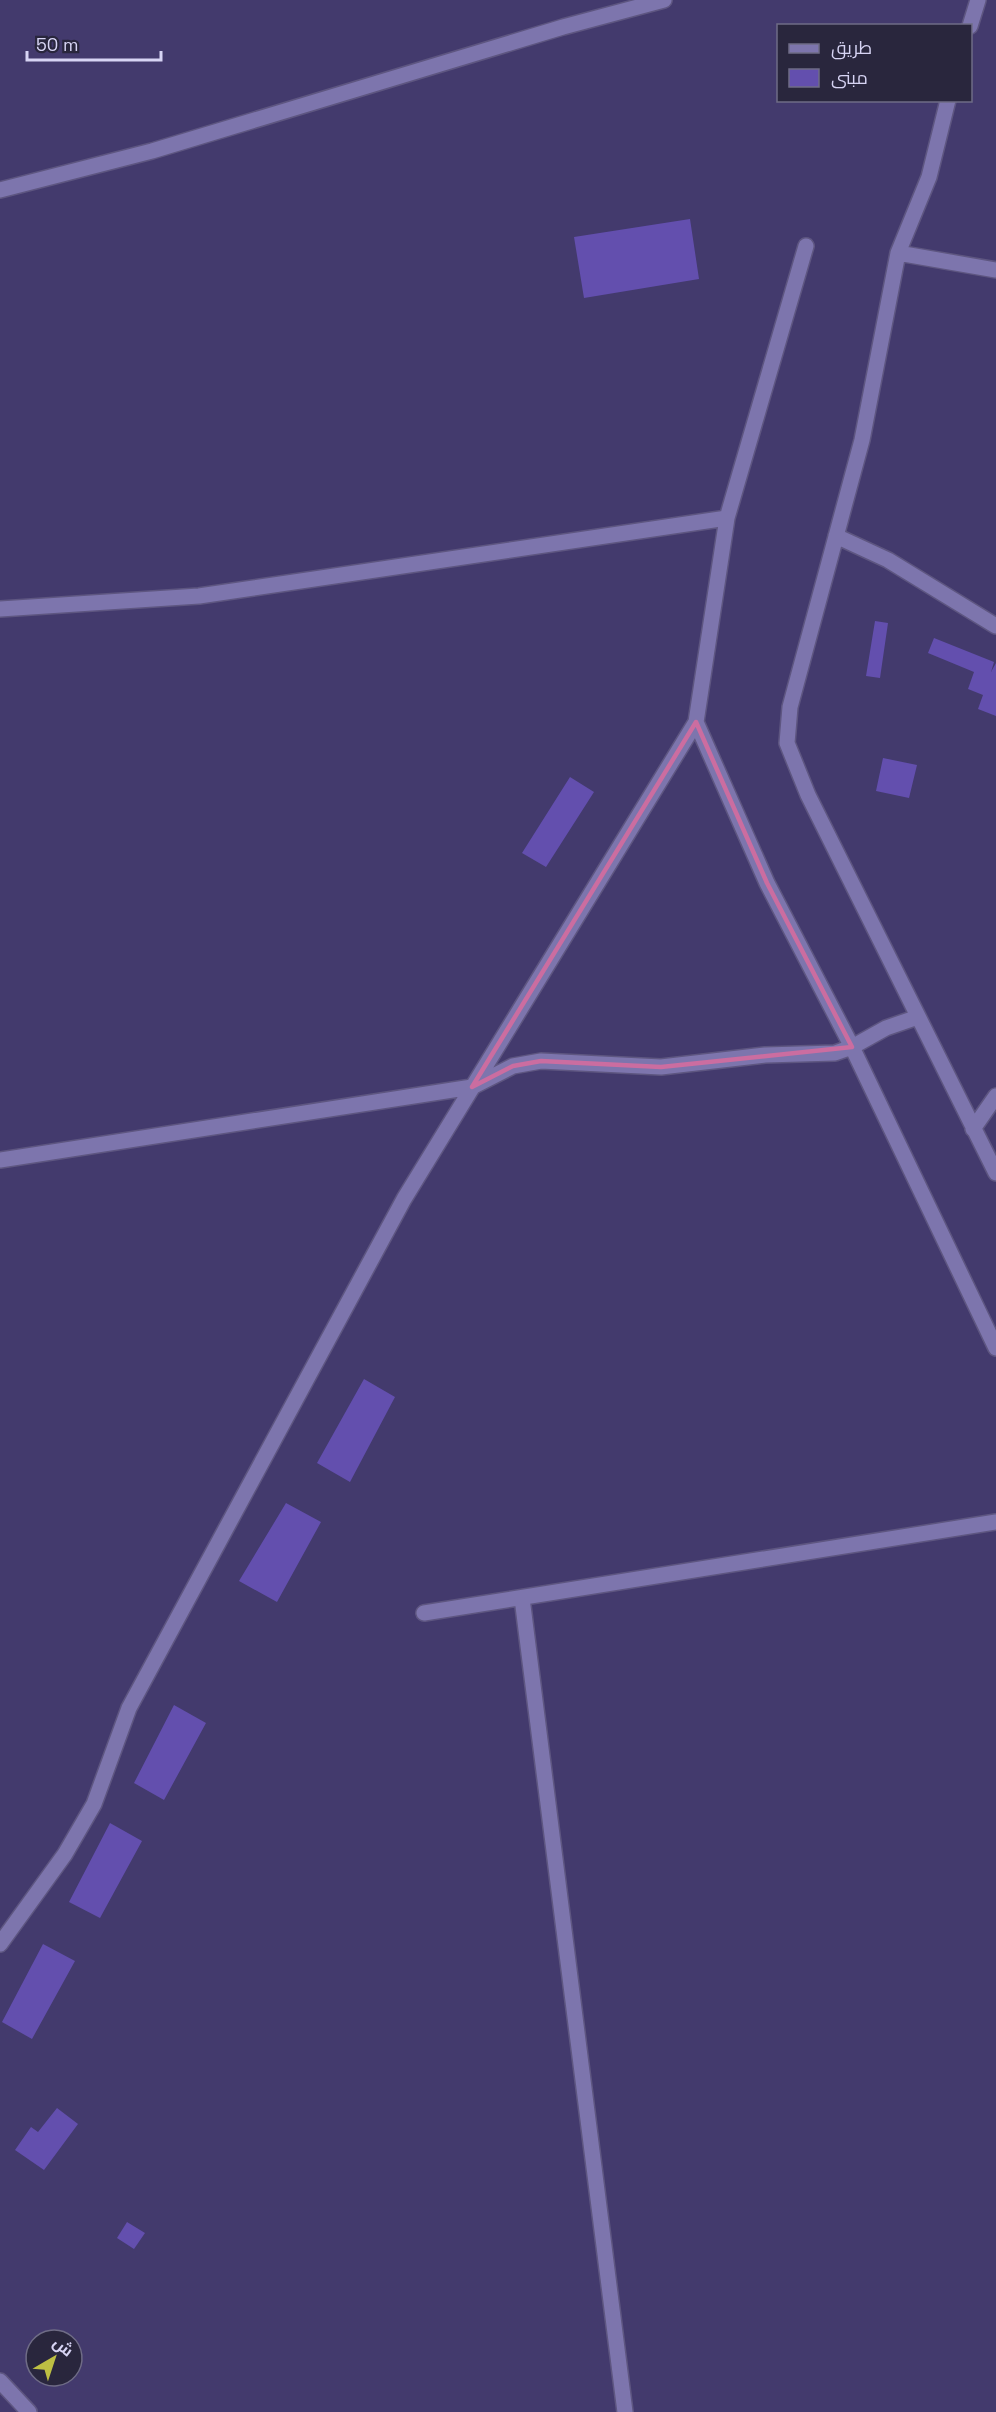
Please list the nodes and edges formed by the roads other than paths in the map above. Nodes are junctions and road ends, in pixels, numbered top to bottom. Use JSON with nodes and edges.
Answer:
{"nodes":[{"id":1,"x":664,"y":0,"type":"edge"},
{"id":2,"x":978,"y":0,"type":"edge"},
{"id":3,"x":971,"y":24,"type":"edge"},
{"id":4,"x":948,"y":102,"type":"edge"},
{"id":5,"x":0,"y":190,"type":"edge"},
{"id":6,"x":806,"y":246,"type":"dead end"},
{"id":7,"x":898,"y":253,"type":"junction"},
{"id":8,"x":996,"y":270,"type":"edge"},
{"id":9,"x":727,"y":518,"type":"junction"},
{"id":10,"x":836,"y":536,"type":"junction"},
{"id":11,"x":0,"y":609,"type":"edge"},
{"id":12,"x":996,"y":626,"type":"edge"},
{"id":13,"x":696,"y":722,"type":"junction"},
{"id":14,"x":918,"y":1017,"type":"junction"},
{"id":15,"x":852,"y":1047,"type":"junction"},
{"id":16,"x":472,"y":1087,"type":"junction"},
{"id":17,"x":996,"y":1096,"type":"edge"},
{"id":18,"x":973,"y":1129,"type":"junction"},
{"id":19,"x":0,"y":1160,"type":"edge"},
{"id":20,"x":996,"y":1173,"type":"edge"},
{"id":21,"x":996,"y":1347,"type":"edge"},
{"id":22,"x":996,"y":1522,"type":"edge"},
{"id":23,"x":522,"y":1598,"type":"junction"},
{"id":24,"x":424,"y":1613,"type":"dead end"},
{"id":25,"x":0,"y":1944,"type":"edge"},
{"id":26,"x":0,"y":2381,"type":"edge"},
{"id":27,"x":29,"y":2412,"type":"edge"},
{"id":28,"x":625,"y":2412,"type":"edge"}],
"edges":[{"from":1,"to":5,"type":"street"},
{"from":2,"to":3,"type":"street"},
{"from":4,"to":7,"type":"street"},
{"from":6,"to":9,"type":"street"},
{"from":7,"to":8,"type":"street"},
{"from":7,"to":10,"type":"street"},
{"from":9,"to":11,"type":"street"},
{"from":9,"to":13,"type":"street"},
{"from":10,"to":12,"type":"street"},
{"from":10,"to":14,"type":"street"},
{"from":13,"to":15,"type":"street"},
{"from":13,"to":16,"type":"street"},
{"from":14,"to":15,"type":"street"},
{"from":14,"to":18,"type":"street"},
{"from":15,"to":16,"type":"street"},
{"from":15,"to":21,"type":"street"},
{"from":16,"to":19,"type":"street"},
{"from":16,"to":25,"type":"street"},
{"from":17,"to":18,"type":"street"},
{"from":18,"to":20,"type":"street"},
{"from":22,"to":23,"type":"street"},
{"from":23,"to":24,"type":"street"},
{"from":23,"to":28,"type":"street"},
{"from":26,"to":27,"type":"street"}]}
